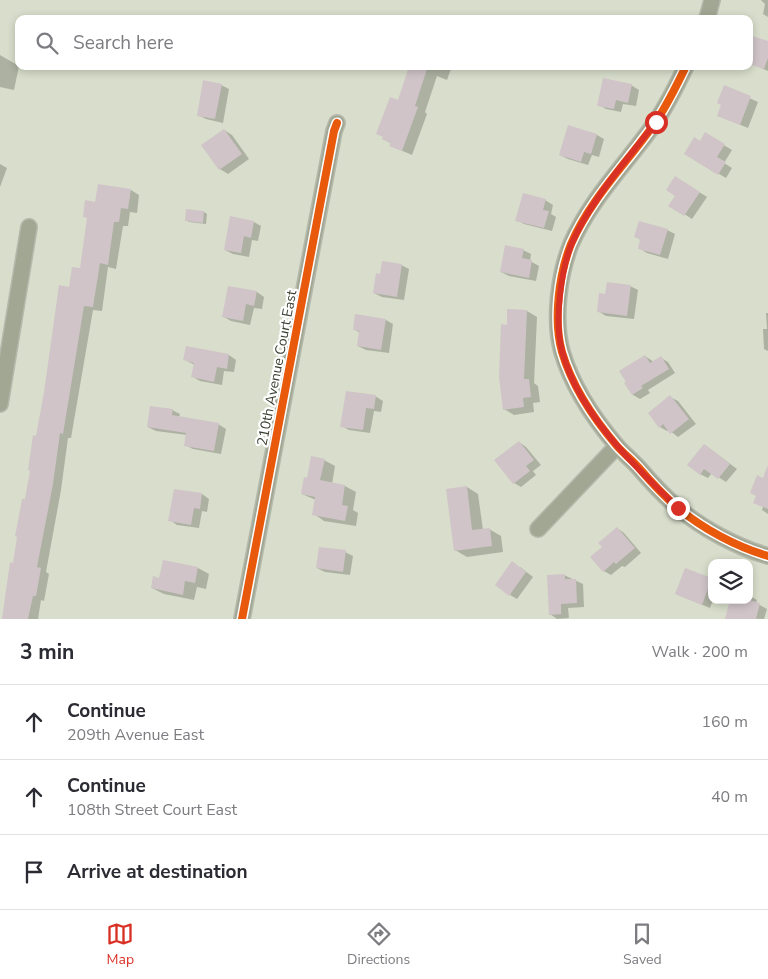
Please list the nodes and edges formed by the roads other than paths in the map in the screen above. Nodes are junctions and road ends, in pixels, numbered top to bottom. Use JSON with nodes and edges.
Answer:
{"nodes":[{"id":1,"x":712,"y":0,"type":"edge"},
{"id":2,"x":708,"y":15,"type":"edge"},
{"id":3,"x":684,"y":70,"type":"edge"},
{"id":4,"x":337,"y":123,"type":"dead end"},
{"id":5,"x":29,"y":227,"type":"dead end"},
{"id":6,"x":0,"y":404,"type":"edge"},
{"id":7,"x":617,"y":446,"type":"junction"},
{"id":8,"x":538,"y":529,"type":"dead end"},
{"id":9,"x":768,"y":556,"type":"edge"},
{"id":10,"x":242,"y":619,"type":"edge"}],
"edges":[{"from":1,"to":2,"type":"street"},
{"from":3,"to":7,"type":"street"},
{"from":4,"to":10,"type":"street","name":"210th Avenue Court East"},
{"from":5,"to":6,"type":"street"},
{"from":7,"to":8,"type":"street"},
{"from":7,"to":9,"type":"street"}]}
